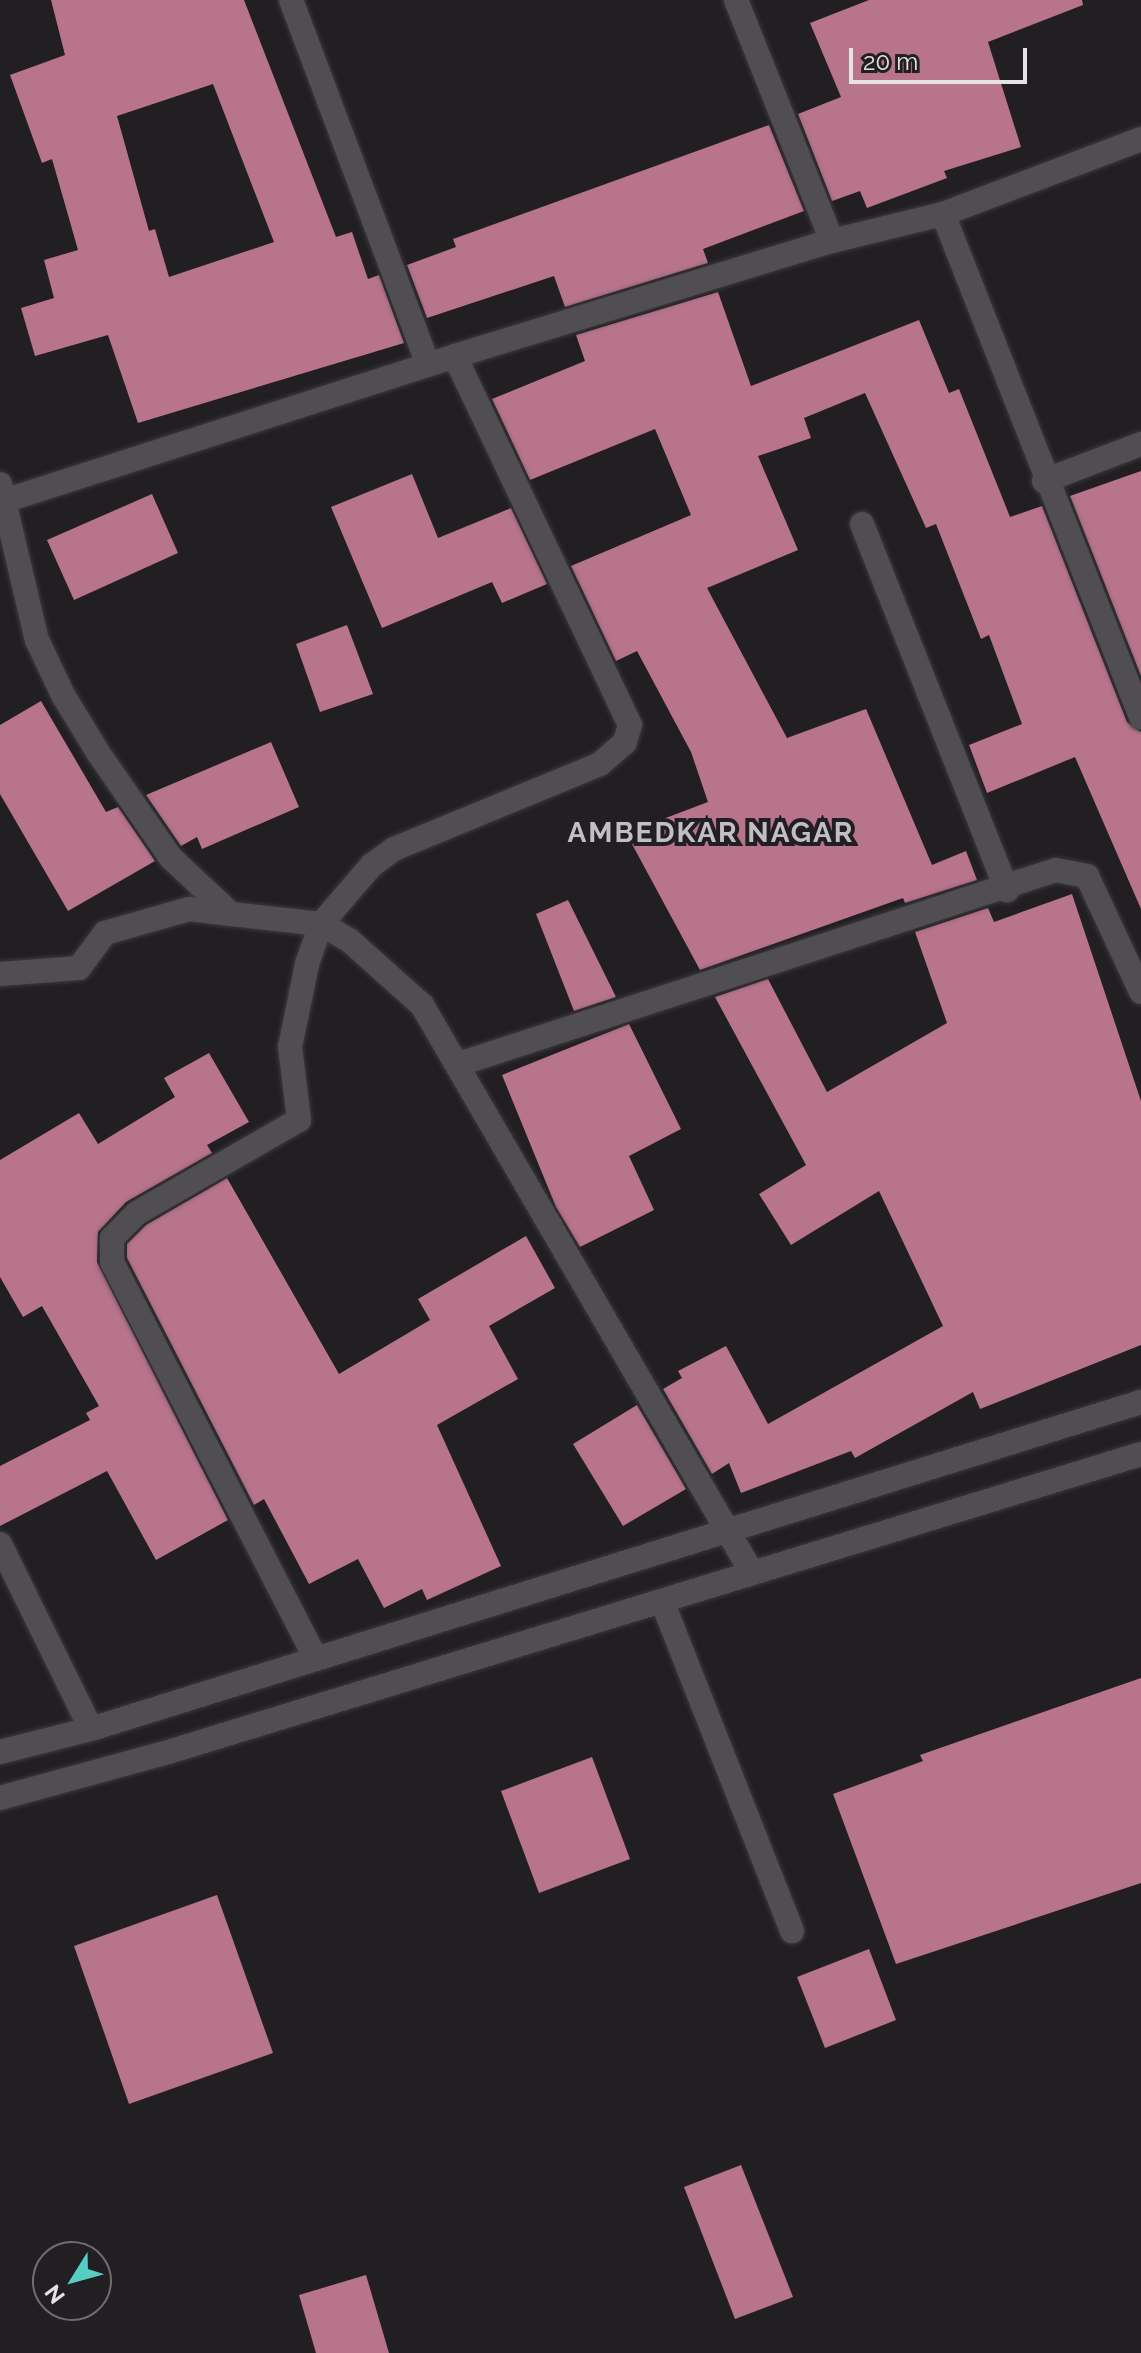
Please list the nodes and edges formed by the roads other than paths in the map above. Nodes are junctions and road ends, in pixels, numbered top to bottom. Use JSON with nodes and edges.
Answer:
{"nodes":[{"id":1,"x":291,"y":0,"type":"edge"},
{"id":2,"x":737,"y":0,"type":"edge"},
{"id":3,"x":1141,"y":139,"type":"edge"},
{"id":4,"x":943,"y":214,"type":"junction"},
{"id":5,"x":832,"y":241,"type":"junction"},
{"id":6,"x":455,"y":356,"type":"junction"},
{"id":7,"x":428,"y":364,"type":"junction"},
{"id":8,"x":1141,"y":444,"type":"edge"},
{"id":9,"x":1044,"y":481,"type":"junction"},
{"id":10,"x":2,"y":492,"type":"edge"},
{"id":11,"x":862,"y":524,"type":"dead end"},
{"id":12,"x":1141,"y":717,"type":"edge"},
{"id":13,"x":1007,"y":890,"type":"junction"},
{"id":14,"x":231,"y":914,"type":"junction"},
{"id":15,"x":321,"y":924,"type":"junction"},
{"id":16,"x":0,"y":974,"type":"edge"},
{"id":17,"x":1141,"y":992,"type":"edge"},
{"id":18,"x":459,"y":1064,"type":"junction"},
{"id":19,"x":1141,"y":1402,"type":"edge"},
{"id":20,"x":1141,"y":1454,"type":"edge"},
{"id":21,"x":728,"y":1527,"type":"junction"},
{"id":22,"x":0,"y":1544,"type":"edge"},
{"id":23,"x":752,"y":1573,"type":"junction"},
{"id":24,"x":662,"y":1601,"type":"junction"},
{"id":25,"x":316,"y":1659,"type":"junction"},
{"id":26,"x":91,"y":1729,"type":"junction"},
{"id":27,"x":0,"y":1752,"type":"edge"},
{"id":28,"x":0,"y":1798,"type":"edge"},
{"id":29,"x":792,"y":1931,"type":"dead end"}],
"edges":[{"from":1,"to":7,"type":"street"},
{"from":2,"to":5,"type":"street"},
{"from":3,"to":4,"type":"street"},
{"from":4,"to":5,"type":"street"},
{"from":4,"to":9,"type":"street"},
{"from":5,"to":6,"type":"street"},
{"from":6,"to":7,"type":"street"},
{"from":6,"to":15,"type":"street"},
{"from":7,"to":10,"type":"street"},
{"from":8,"to":9,"type":"street"},
{"from":9,"to":12,"type":"street"},
{"from":10,"to":14,"type":"street"},
{"from":11,"to":13,"type":"street"},
{"from":13,"to":17,"type":"street"},
{"from":13,"to":18,"type":"street"},
{"from":14,"to":15,"type":"street"},
{"from":14,"to":16,"type":"street"},
{"from":15,"to":18,"type":"street"},
{"from":15,"to":25,"type":"street"},
{"from":18,"to":21,"type":"street"},
{"from":19,"to":21,"type":"street"},
{"from":20,"to":23,"type":"street"},
{"from":21,"to":23,"type":"street"},
{"from":21,"to":25,"type":"street"},
{"from":22,"to":26,"type":"street"},
{"from":23,"to":24,"type":"street"},
{"from":24,"to":28,"type":"street"},
{"from":24,"to":29,"type":"street"},
{"from":25,"to":26,"type":"street"},
{"from":26,"to":27,"type":"street"}]}
